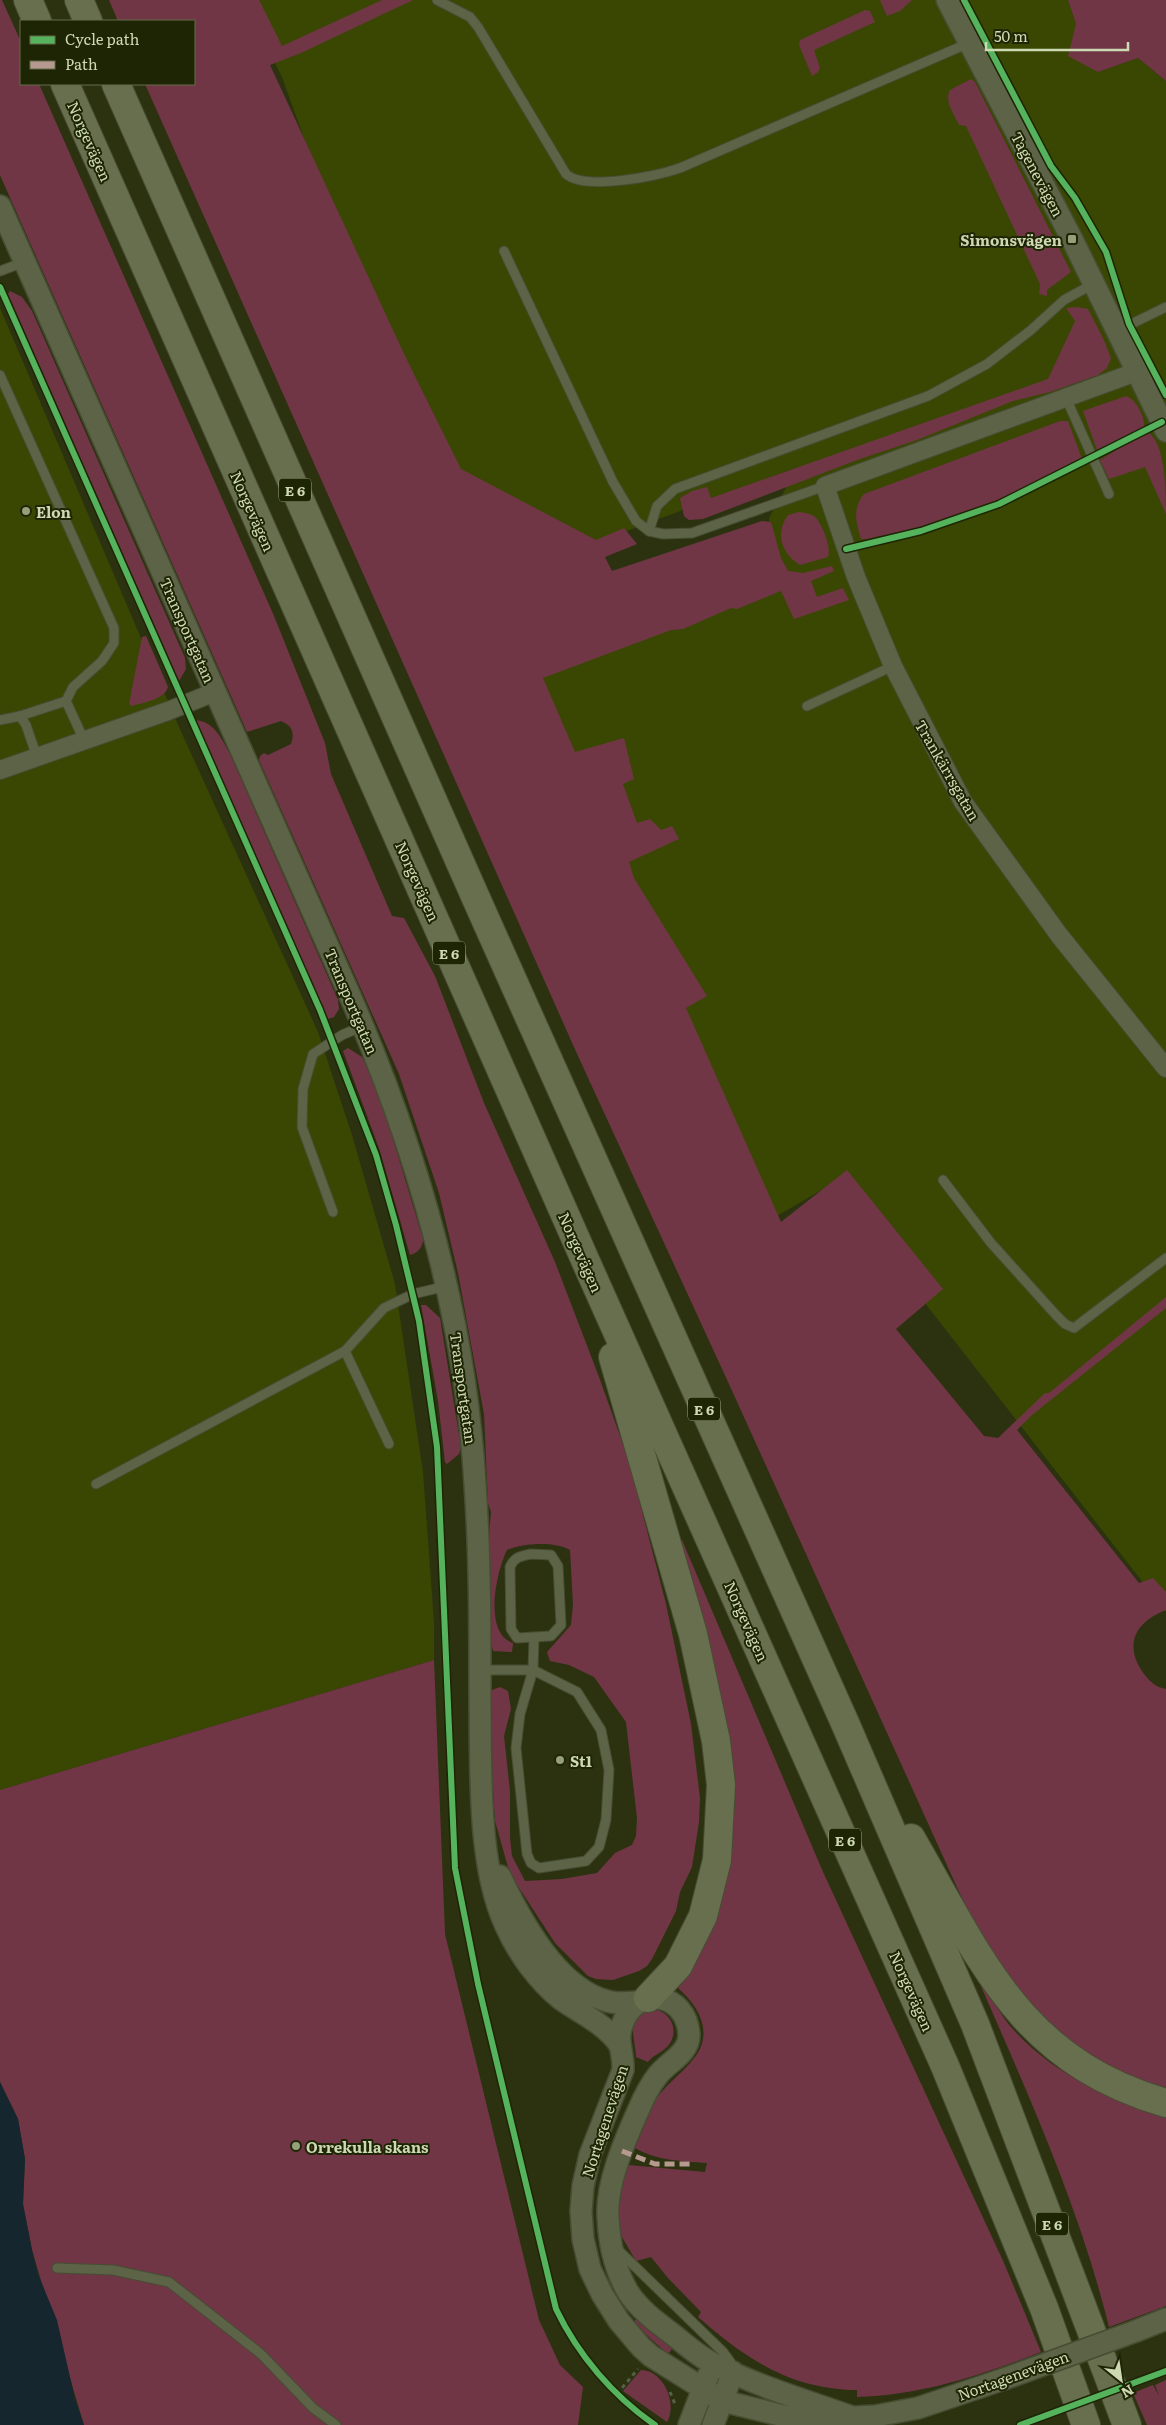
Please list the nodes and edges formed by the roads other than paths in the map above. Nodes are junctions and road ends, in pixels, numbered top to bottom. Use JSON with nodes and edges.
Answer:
{"nodes":[{"id":1,"x":28,"y":0,"type":"edge"},
{"id":2,"x":78,"y":0,"type":"edge"},
{"id":3,"x":437,"y":0,"type":"edge"},
{"id":4,"x":947,"y":0,"type":"edge"},
{"id":5,"x":37,"y":20,"type":"edge"},
{"id":6,"x":88,"y":20,"type":"edge"},
{"id":7,"x":969,"y":43,"type":"junction"},
{"id":8,"x":65,"y":85,"type":"edge"},
{"id":9,"x":116,"y":85,"type":"edge"},
{"id":10,"x":0,"y":206,"type":"edge"},
{"id":11,"x":504,"y":251,"type":"dead end"},
{"id":12,"x":24,"y":262,"type":"junction"},
{"id":13,"x":0,"y":271,"type":"edge"},
{"id":14,"x":1093,"y":284,"type":"junction"},
{"id":15,"x":1166,"y":307,"type":"edge"},
{"id":16,"x":1116,"y":331,"type":"junction"},
{"id":17,"x":1136,"y":372,"type":"junction"},
{"id":18,"x":0,"y":375,"type":"edge"},
{"id":19,"x":1066,"y":398,"type":"junction"},
{"id":20,"x":1166,"y":431,"type":"edge"},
{"id":21,"x":825,"y":486,"type":"junction"},
{"id":22,"x":1109,"y":494,"type":"dead end"},
{"id":23,"x":649,"y":531,"type":"junction"},
{"id":24,"x":893,"y":666,"type":"junction"},
{"id":25,"x":215,"y":692,"type":"junction"},
{"id":26,"x":66,"y":700,"type":"junction"},
{"id":27,"x":807,"y":706,"type":"dead end"},
{"id":28,"x":20,"y":716,"type":"junction"},
{"id":29,"x":0,"y":720,"type":"edge"},
{"id":30,"x":84,"y":740,"type":"junction"},
{"id":31,"x":37,"y":757,"type":"junction"},
{"id":32,"x":0,"y":770,"type":"edge"},
{"id":33,"x":363,"y":1026,"type":"junction"},
{"id":34,"x":1166,"y":1068,"type":"edge"},
{"id":35,"x":943,"y":1180,"type":"dead end"},
{"id":36,"x":333,"y":1212,"type":"dead end"},
{"id":37,"x":1166,"y":1258,"type":"edge"},
{"id":38,"x":586,"y":1262,"type":"junction"},
{"id":39,"x":448,"y":1286,"type":"junction"},
{"id":40,"x":345,"y":1351,"type":"junction"},
{"id":41,"x":389,"y":1444,"type":"dead end"},
{"id":42,"x":96,"y":1484,"type":"dead end"},
{"id":43,"x":534,"y":1638,"type":"junction"},
{"id":44,"x":480,"y":1670,"type":"junction"},
{"id":45,"x":533,"y":1670,"type":"junction"},
{"id":46,"x":845,"y":1723,"type":"junction"},
{"id":47,"x":488,"y":1851,"type":"junction"},
{"id":48,"x":643,"y":2000,"type":"junction"},
{"id":49,"x":619,"y":2044,"type":"junction"},
{"id":50,"x":1166,"y":2103,"type":"edge"},
{"id":51,"x":611,"y":2242,"type":"junction"},
{"id":52,"x":57,"y":2268,"type":"dead end"},
{"id":53,"x":1166,"y":2319,"type":"edge"},
{"id":54,"x":713,"y":2364,"type":"junction"},
{"id":55,"x":733,"y":2372,"type":"junction"},
{"id":56,"x":703,"y":2390,"type":"junction"},
{"id":57,"x":723,"y":2401,"type":"junction"},
{"id":58,"x":682,"y":2417,"type":"edge"},
{"id":59,"x":856,"y":2418,"type":"junction"},
{"id":60,"x":336,"y":2425,"type":"edge"},
{"id":61,"x":713,"y":2425,"type":"edge"},
{"id":62,"x":1086,"y":2425,"type":"edge"},
{"id":63,"x":1127,"y":2425,"type":"edge"}],
"edges":[{"from":1,"to":5,"type":"highway"},
{"from":2,"to":6,"type":"highway"},
{"from":3,"to":7,"type":"lane"},
{"from":4,"to":7,"type":"street","name":"Tagenevägen"},
{"from":7,"to":14,"type":"street","name":"Tagenevägen"},
{"from":8,"to":38,"type":"highway","name":"Norgevägen","number":"E 6"},
{"from":9,"to":46,"type":"highway","number":"E 6"},
{"from":10,"to":12,"type":"street","name":"Transportgatan"},
{"from":11,"to":23,"type":"lane"},
{"from":12,"to":13,"type":"lane"},
{"from":12,"to":25,"type":"street","name":"Transportgatan"},
{"from":14,"to":16,"type":"street","name":"Tagenevägen"},
{"from":14,"to":23,"type":"lane"},
{"from":15,"to":16,"type":"lane"},
{"from":16,"to":17,"type":"street","name":"Tagenevägen"},
{"from":17,"to":19,"type":"street"},
{"from":17,"to":20,"type":"street","name":"Tagenevägen"},
{"from":18,"to":26,"type":"lane"},
{"from":19,"to":21,"type":"street"},
{"from":19,"to":22,"type":"lane"},
{"from":21,"to":23,"type":"lane"},
{"from":21,"to":24,"type":"street","name":"Trankärrsgatan"},
{"from":24,"to":27,"type":"lane"},
{"from":24,"to":34,"type":"street","name":"Trankärrsgatan"},
{"from":25,"to":30,"type":"street"},
{"from":25,"to":33,"type":"street","name":"Transportgatan"},
{"from":26,"to":28,"type":"lane"},
{"from":26,"to":30,"type":"lane"},
{"from":28,"to":29,"type":"lane"},
{"from":28,"to":31,"type":"lane"},
{"from":30,"to":31,"type":"street"},
{"from":31,"to":32,"type":"street"},
{"from":33,"to":36,"type":"lane"},
{"from":33,"to":39,"type":"street","name":"Transportgatan"},
{"from":35,"to":37,"type":"lane"},
{"from":38,"to":48,"type":"highway"},
{"from":38,"to":62,"type":"highway","name":"Norgevägen","number":"E 6"},
{"from":39,"to":40,"type":"lane"},
{"from":39,"to":44,"type":"street","name":"Transportgatan"},
{"from":40,"to":41,"type":"lane"},
{"from":40,"to":42,"type":"lane"},
{"from":43,"to":43,"type":"lane"},
{"from":43,"to":45,"type":"lane"},
{"from":44,"to":45,"type":"lane"},
{"from":44,"to":47,"type":"street","name":"Transportgatan"},
{"from":45,"to":45,"type":"lane"},
{"from":46,"to":50,"type":"highway"},
{"from":46,"to":63,"type":"highway","number":"E 6"},
{"from":47,"to":48,"type":"street","name":"Transportgatan"},
{"from":47,"to":49,"type":"street","name":"Transportgatan"},
{"from":48,"to":49,"type":"street","name":"Nortagenevägen"},
{"from":48,"to":51,"type":"street","name":"Nortagenevägen"},
{"from":49,"to":56,"type":"street","name":"Nortagenevägen"},
{"from":51,"to":54,"type":"street","name":"Nortagenevägen"},
{"from":51,"to":55,"type":"lane"},
{"from":52,"to":60,"type":"lane"},
{"from":53,"to":59,"type":"street","name":"Nortagenevägen","bridge":true},
{"from":54,"to":55,"type":"street","name":"Nortagenevägen"},
{"from":54,"to":56,"type":"street"},
{"from":55,"to":57,"type":"street"},
{"from":55,"to":59,"type":"street","name":"Nortagenevägen"},
{"from":56,"to":57,"type":"street","name":"Nortagenevägen"},
{"from":56,"to":58,"type":"street"},
{"from":57,"to":59,"type":"street","name":"Nortagenevägen"},
{"from":57,"to":61,"type":"street"}]}
